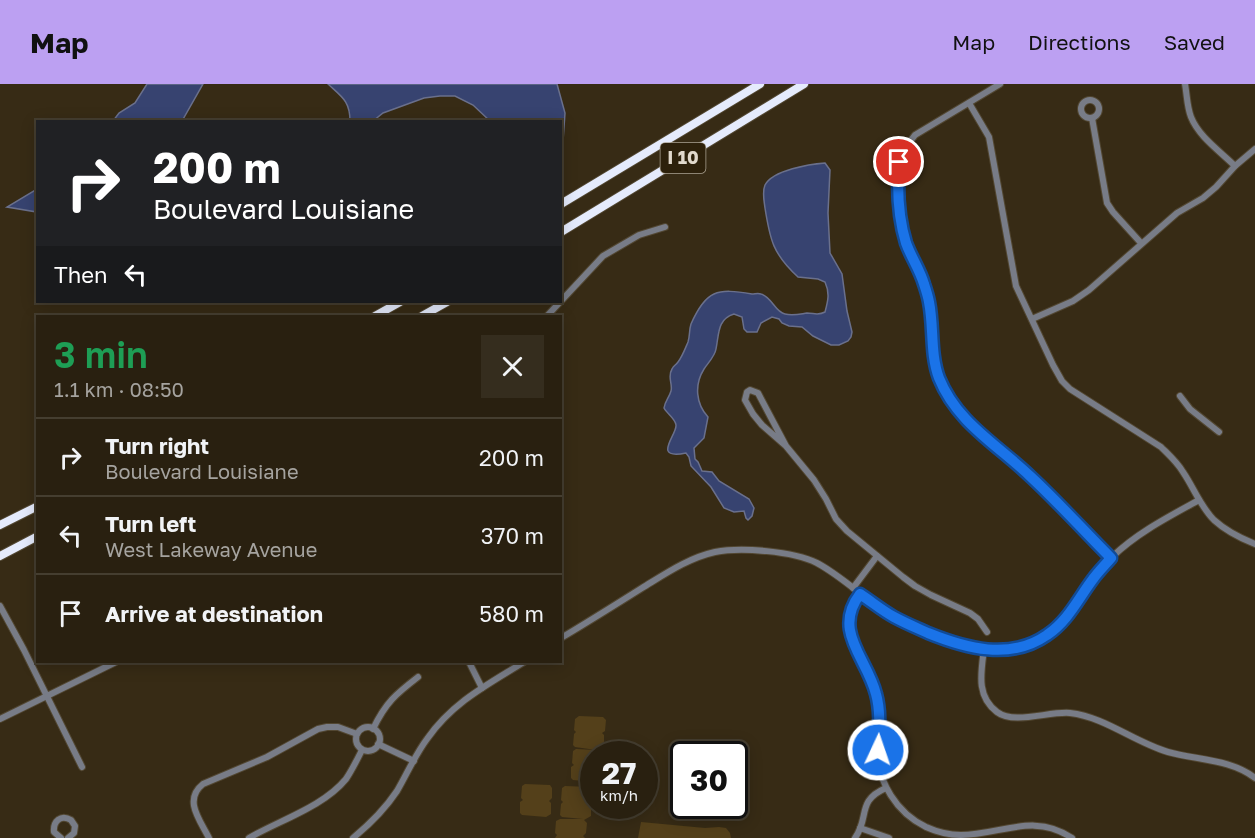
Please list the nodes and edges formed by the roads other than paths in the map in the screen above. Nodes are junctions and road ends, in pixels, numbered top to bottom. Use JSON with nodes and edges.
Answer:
{"nodes":[{"id":1,"x":760,"y":84,"type":"edge"},
{"id":2,"x":804,"y":84,"type":"edge"},
{"id":3,"x":1000,"y":84,"type":"edge"},
{"id":4,"x":1185,"y":84,"type":"edge"},
{"id":5,"x":969,"y":103,"type":"junction"},
{"id":6,"x":1092,"y":118,"type":"dead end"},
{"id":7,"x":1255,"y":149,"type":"edge"},
{"id":8,"x":1235,"y":166,"type":"junction"},
{"id":9,"x":562,"y":203,"type":"edge"},
{"id":10,"x":665,"y":227,"type":"dead end"},
{"id":11,"x":562,"y":231,"type":"edge"},
{"id":12,"x":1141,"y":243,"type":"junction"},
{"id":13,"x":562,"y":300,"type":"edge"},
{"id":14,"x":398,"y":303,"type":"edge"},
{"id":15,"x":445,"y":303,"type":"edge"},
{"id":16,"x":559,"y":303,"type":"edge"},
{"id":17,"x":377,"y":315,"type":"edge"},
{"id":18,"x":424,"y":315,"type":"edge"},
{"id":19,"x":548,"y":315,"type":"edge"},
{"id":20,"x":1032,"y":319,"type":"junction"},
{"id":21,"x":1180,"y":396,"type":"dead end"},
{"id":22,"x":1219,"y":432,"type":"dead end"},
{"id":23,"x":786,"y":446,"type":"junction"},
{"id":24,"x":1198,"y":500,"type":"junction"},
{"id":25,"x":36,"y":507,"type":"edge"},
{"id":26,"x":0,"y":525,"type":"edge"},
{"id":27,"x":36,"y":537,"type":"edge"},
{"id":28,"x":1255,"y":544,"type":"edge"},
{"id":29,"x":0,"y":556,"type":"edge"},
{"id":30,"x":877,"y":556,"type":"junction"},
{"id":31,"x":1111,"y":558,"type":"junction"},
{"id":32,"x":853,"y":588,"type":"junction"},
{"id":33,"x":860,"y":594,"type":"junction"},
{"id":34,"x":0,"y":606,"type":"edge"},
{"id":35,"x":987,"y":632,"type":"dead end"},
{"id":36,"x":562,"y":637,"type":"edge"},
{"id":37,"x":984,"y":649,"type":"junction"},
{"id":38,"x":114,"y":663,"type":"edge"},
{"id":39,"x":470,"y":663,"type":"edge"},
{"id":40,"x":522,"y":663,"type":"edge"},
{"id":41,"x":418,"y":677,"type":"dead end"},
{"id":42,"x":482,"y":688,"type":"junction"},
{"id":43,"x":46,"y":696,"type":"junction"},
{"id":44,"x":0,"y":718,"type":"edge"},
{"id":45,"x":373,"y":729,"type":"junction"},
{"id":46,"x":357,"y":734,"type":"junction"},
{"id":47,"x":378,"y":744,"type":"junction"},
{"id":48,"x":362,"y":750,"type":"junction"},
{"id":49,"x":414,"y":761,"type":"junction"},
{"id":50,"x":82,"y":767,"type":"dead end"},
{"id":51,"x":1255,"y":778,"type":"edge"},
{"id":52,"x":886,"y":788,"type":"junction"},
{"id":53,"x":860,"y":828,"type":"junction"},
{"id":54,"x":953,"y":836,"type":"edge"},
{"id":55,"x":61,"y":838,"type":"edge"},
{"id":56,"x":68,"y":838,"type":"edge"},
{"id":57,"x":209,"y":838,"type":"edge"},
{"id":58,"x":249,"y":838,"type":"edge"},
{"id":59,"x":353,"y":838,"type":"edge"},
{"id":60,"x":855,"y":838,"type":"edge"},
{"id":61,"x":889,"y":838,"type":"edge"},
{"id":62,"x":1072,"y":838,"type":"edge"}],
"edges":[{"from":1,"to":9,"type":"highway","number":"I 10"},
{"from":2,"to":11,"type":"highway","number":"I 10"},
{"from":3,"to":5,"type":"street"},
{"from":4,"to":8,"type":"street"},
{"from":5,"to":20,"type":"street"},
{"from":5,"to":31,"type":"street"},
{"from":6,"to":12,"type":"street"},
{"from":7,"to":8,"type":"street"},
{"from":8,"to":12,"type":"street"},
{"from":10,"to":13,"type":"street"},
{"from":12,"to":20,"type":"street"},
{"from":14,"to":17,"type":"highway"},
{"from":15,"to":18,"type":"highway"},
{"from":16,"to":19,"type":"street"},
{"from":20,"to":24,"type":"street"},
{"from":21,"to":22,"type":"street"},
{"from":23,"to":23,"type":"street"},
{"from":23,"to":30,"type":"street"},
{"from":24,"to":28,"type":"street"},
{"from":24,"to":31,"type":"street"},
{"from":25,"to":26,"type":"highway"},
{"from":27,"to":29,"type":"highway"},
{"from":30,"to":32,"type":"street"},
{"from":30,"to":35,"type":"street"},
{"from":31,"to":37,"type":"street"},
{"from":32,"to":33,"type":"street"},
{"from":32,"to":36,"type":"street"},
{"from":33,"to":37,"type":"street"},
{"from":33,"to":52,"type":"street"},
{"from":34,"to":43,"type":"street"},
{"from":37,"to":51,"type":"street"},
{"from":38,"to":43,"type":"street"},
{"from":39,"to":42,"type":"street"},
{"from":40,"to":42,"type":"street"},
{"from":41,"to":45,"type":"street"},
{"from":42,"to":49,"type":"street"},
{"from":43,"to":44,"type":"street"},
{"from":43,"to":50,"type":"street"},
{"from":45,"to":46,"type":"street"},
{"from":45,"to":47,"type":"street"},
{"from":46,"to":48,"type":"street"},
{"from":46,"to":57,"type":"street"},
{"from":47,"to":48,"type":"street"},
{"from":47,"to":49,"type":"street"},
{"from":48,"to":58,"type":"street"},
{"from":49,"to":59,"type":"street"},
{"from":52,"to":53,"type":"street"},
{"from":52,"to":54,"type":"street"},
{"from":53,"to":60,"type":"street"},
{"from":53,"to":61,"type":"street"},
{"from":54,"to":62,"type":"street"},
{"from":55,"to":56,"type":"street"}]}
